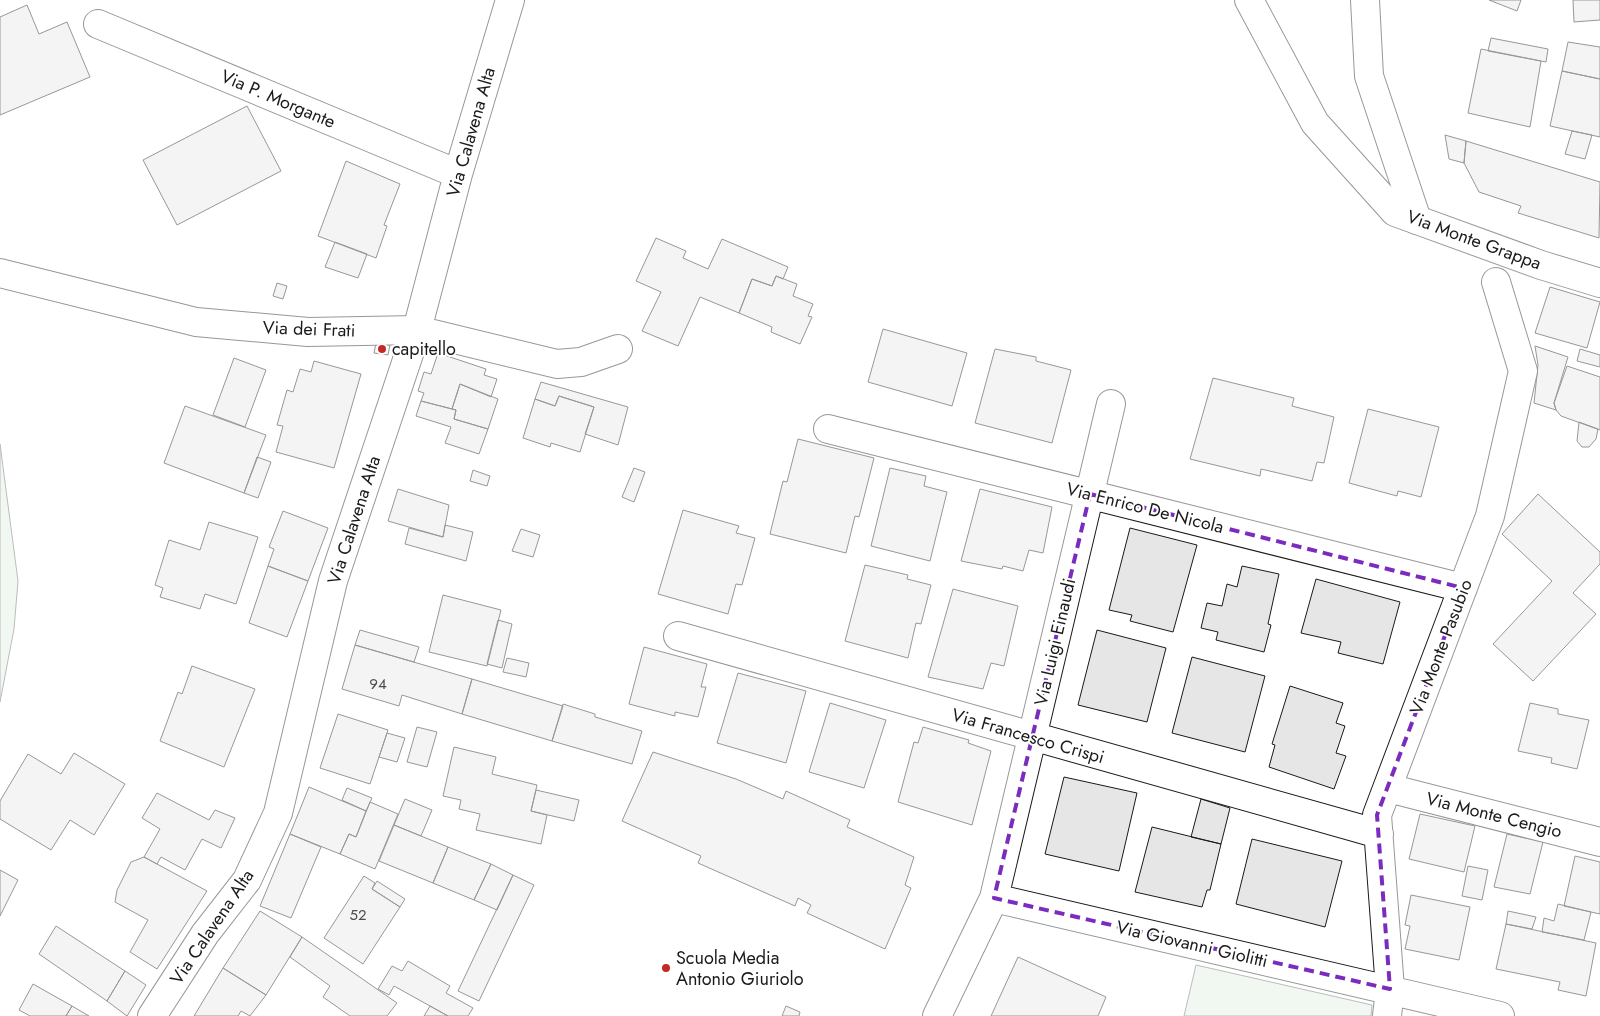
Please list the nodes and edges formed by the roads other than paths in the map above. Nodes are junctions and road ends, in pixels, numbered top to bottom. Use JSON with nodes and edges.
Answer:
{"nodes":[{"id":1,"x":510,"y":0,"type":"edge"},
{"id":2,"x":1249,"y":0,"type":"edge"},
{"id":3,"x":1365,"y":0,"type":"edge"},
{"id":4,"x":98,"y":24,"type":"dead end"},
{"id":5,"x":458,"y":174,"type":"junction"},
{"id":6,"x":1417,"y":220,"type":"junction"},
{"id":7,"x":0,"y":273,"type":"edge"},
{"id":8,"x":1496,"y":282,"type":"dead end"},
{"id":9,"x":1600,"y":283,"type":"edge"},
{"id":10,"x":417,"y":330,"type":"junction"},
{"id":11,"x":618,"y":349,"type":"dead end"},
{"id":12,"x":1111,"y":404,"type":"dead end"},
{"id":13,"x":828,"y":429,"type":"dead end"},
{"id":14,"x":1090,"y":494,"type":"junction"},
{"id":15,"x":1463,"y":588,"type":"junction"},
{"id":16,"x":678,"y":636,"type":"dead end"},
{"id":17,"x":1032,"y":737,"type":"junction"},
{"id":18,"x":1388,"y":788,"type":"junction"},
{"id":19,"x":1379,"y":834,"type":"junction"},
{"id":20,"x":1600,"y":842,"type":"edge"},
{"id":21,"x":994,"y":898,"type":"junction"},
{"id":22,"x":1390,"y":989,"type":"junction"},
{"id":23,"x":152,"y":1016,"type":"edge"},
{"id":24,"x":938,"y":1016,"type":"edge"},
{"id":25,"x":1386,"y":1016,"type":"edge"},
{"id":26,"x":1500,"y":1016,"type":"edge"}],
"edges":[{"from":1,"to":5,"type":"street","name":"Via Calavena Alta"},
{"from":2,"to":6,"type":"street","name":"Via Monte Grappa"},
{"from":3,"to":6,"type":"street"},
{"from":4,"to":5,"type":"street","name":"Via P. Morgante"},
{"from":5,"to":10,"type":"street","name":"Via Calavena Alta"},
{"from":6,"to":9,"type":"street","name":"Via Monte Grappa"},
{"from":7,"to":10,"type":"street","name":"Via dei Frati"},
{"from":8,"to":15,"type":"street","name":"Via Monte Pasubio"},
{"from":10,"to":11,"type":"street","name":"Via dei Frati"},
{"from":10,"to":23,"type":"street","name":"Via Calavena Alta"},
{"from":12,"to":14,"type":"street","name":"Via Luigi Einaudi"},
{"from":13,"to":14,"type":"street","name":"Via Enrico De Nicola"},
{"from":14,"to":15,"type":"street","name":"Via Enrico De Nicola"},
{"from":14,"to":17,"type":"street","name":"Via Luigi Einaudi"},
{"from":15,"to":18,"type":"street","name":"Via Monte Pasubio"},
{"from":16,"to":17,"type":"street","name":"Via Francesco Crispi"},
{"from":17,"to":19,"type":"street","name":"Via Francesco Crispi"},
{"from":17,"to":21,"type":"street","name":"Via Luigi Einaudi"},
{"from":18,"to":19,"type":"street","name":"Via Monte Pasubio"},
{"from":18,"to":20,"type":"street","name":"Via Monte Cengio"},
{"from":19,"to":22,"type":"street","name":"Via Monte Pasubio"},
{"from":21,"to":22,"type":"street","name":"Via Giovanni Giolitti"},
{"from":21,"to":24,"type":"street","name":"Via Luigi Einaudi"},
{"from":22,"to":25,"type":"street","name":"Via Monte Pasubio"},
{"from":22,"to":26,"type":"street","name":"Via Giovanni Giolitti"}]}
